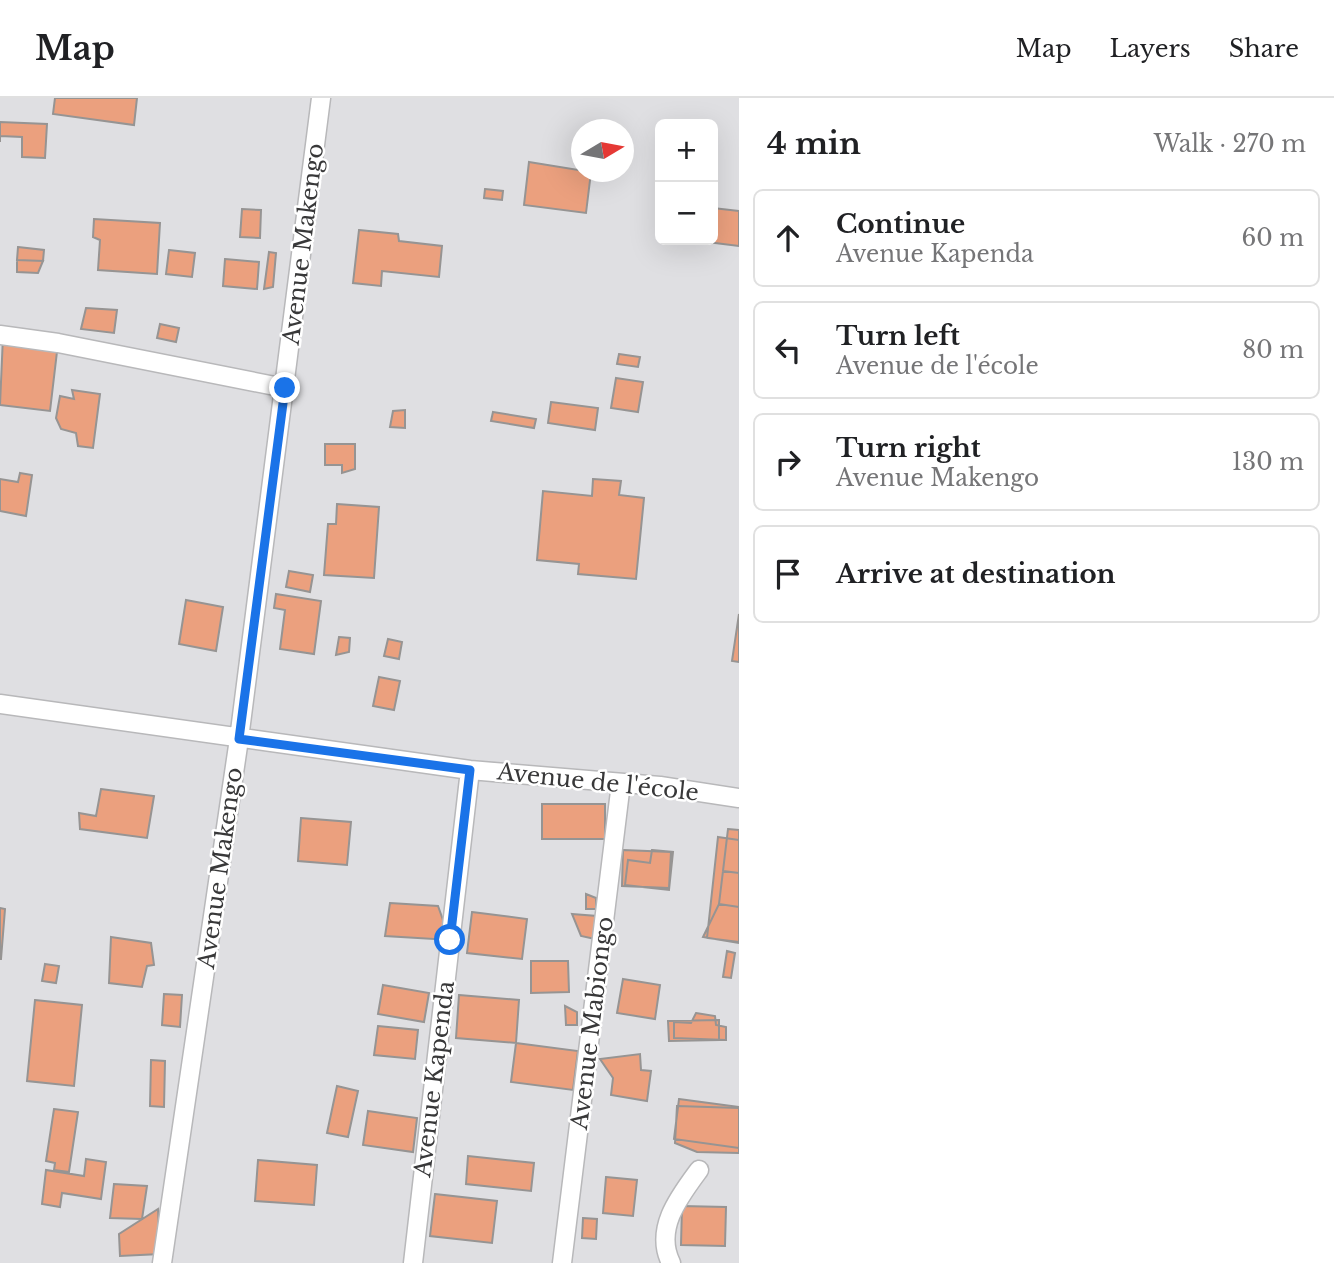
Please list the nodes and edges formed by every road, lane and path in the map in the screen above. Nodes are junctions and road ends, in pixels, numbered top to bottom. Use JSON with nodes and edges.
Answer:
{"nodes":[{"id":1,"x":321,"y":98,"type":"edge"},
{"id":2,"x":0,"y":335,"type":"edge"},
{"id":3,"x":285,"y":388,"type":"junction"},
{"id":4,"x":0,"y":704,"type":"edge"},
{"id":5,"x":239,"y":739,"type":"junction"},
{"id":6,"x":470,"y":770,"type":"junction"},
{"id":7,"x":621,"y":783,"type":"junction"},
{"id":8,"x":739,"y":798,"type":"edge"},
{"id":9,"x":699,"y":1170,"type":"dead end"},
{"id":10,"x":162,"y":1263,"type":"edge"},
{"id":11,"x":412,"y":1263,"type":"edge"},
{"id":12,"x":562,"y":1263,"type":"edge"},
{"id":13,"x":671,"y":1263,"type":"edge"}],
"edges":[{"from":1,"to":3,"type":"street","name":"Avenue Makengo"},
{"from":2,"to":3,"type":"street"},
{"from":3,"to":5,"type":"street","name":"Avenue Makengo"},
{"from":4,"to":5,"type":"street","name":"Avenue de l'école"},
{"from":5,"to":6,"type":"street","name":"Avenue de l'école"},
{"from":5,"to":10,"type":"street","name":"Avenue Makengo"},
{"from":6,"to":7,"type":"street","name":"Avenue de l'école"},
{"from":6,"to":11,"type":"street","name":"Avenue Kapenda"},
{"from":7,"to":8,"type":"street","name":"Avenue de l'école"},
{"from":7,"to":12,"type":"street","name":"Avenue Mabiongo"},
{"from":9,"to":13,"type":"street"}]}
